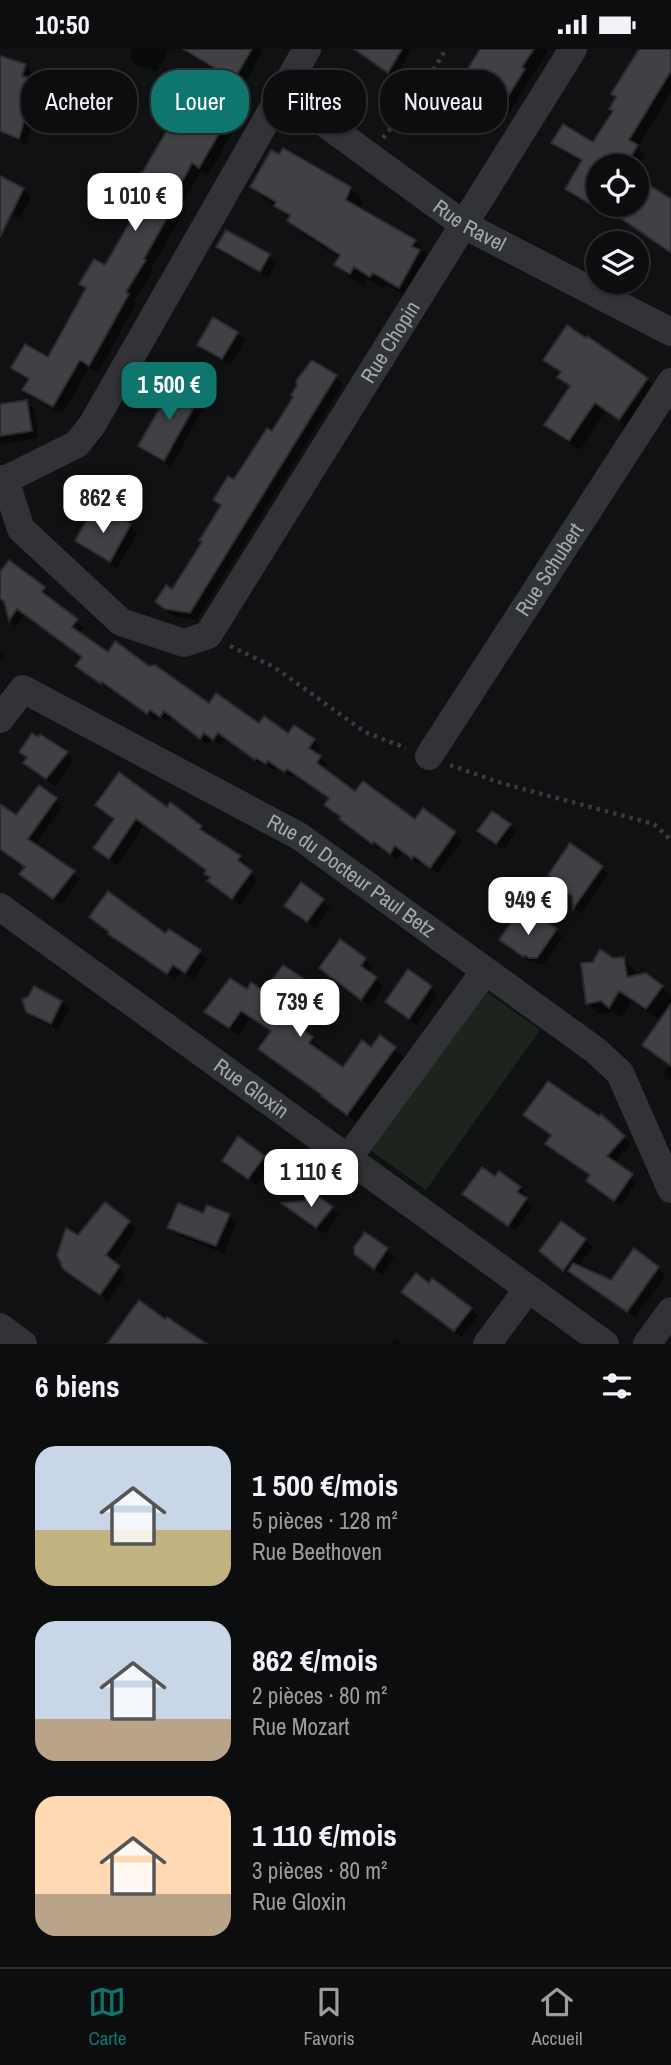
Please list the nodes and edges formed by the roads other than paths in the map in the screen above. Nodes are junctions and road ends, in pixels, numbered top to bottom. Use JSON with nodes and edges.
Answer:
{"nodes":[{"id":1,"x":307,"y":49,"type":"edge"},
{"id":2,"x":573,"y":49,"type":"edge"},
{"id":3,"x":296,"y":70,"type":"edge"},
{"id":4,"x":263,"y":128,"type":"edge"},
{"id":5,"x":339,"y":133,"type":"edge"},
{"id":6,"x":464,"y":225,"type":"junction"},
{"id":7,"x":671,"y":333,"type":"edge"},
{"id":8,"x":671,"y":382,"type":"edge"},
{"id":9,"x":3,"y":480,"type":"edge"},
{"id":10,"x":0,"y":719,"type":"edge"},
{"id":11,"x":429,"y":756,"type":"dead end"},
{"id":12,"x":0,"y":907,"type":"edge"},
{"id":13,"x":485,"y":971,"type":"junction"},
{"id":14,"x":348,"y":1158,"type":"junction"},
{"id":15,"x":671,"y":1189,"type":"edge"},
{"id":16,"x":528,"y":1289,"type":"junction"},
{"id":17,"x":671,"y":1311,"type":"edge"},
{"id":18,"x":0,"y":1327,"type":"edge"},
{"id":19,"x":23,"y":1344,"type":"edge"},
{"id":20,"x":487,"y":1344,"type":"edge"},
{"id":21,"x":606,"y":1344,"type":"edge"},
{"id":22,"x":647,"y":1344,"type":"edge"}],
"edges":[{"from":1,"to":3,"type":"street"},
{"from":2,"to":6,"type":"street","name":"Rue Chopin"},
{"from":4,"to":9,"type":"street"},
{"from":5,"to":6,"type":"street","name":"Rue Ravel"},
{"from":6,"to":7,"type":"street","name":"Rue Ravel"},
{"from":6,"to":9,"type":"street","name":"Rue Chopin"},
{"from":8,"to":11,"type":"street","name":"Rue Schubert"},
{"from":10,"to":13,"type":"street","name":"Rue du Docteur Paul Betz"},
{"from":12,"to":14,"type":"street","name":"Rue Gloxin"},
{"from":13,"to":14,"type":"street"},
{"from":13,"to":15,"type":"street","name":"Rue du Docteur Paul Betz"},
{"from":14,"to":16,"type":"street","name":"Rue Gloxin"},
{"from":16,"to":20,"type":"street"},
{"from":16,"to":21,"type":"street","name":"Rue Gloxin"},
{"from":17,"to":22,"type":"street"},
{"from":18,"to":19,"type":"street"}]}
